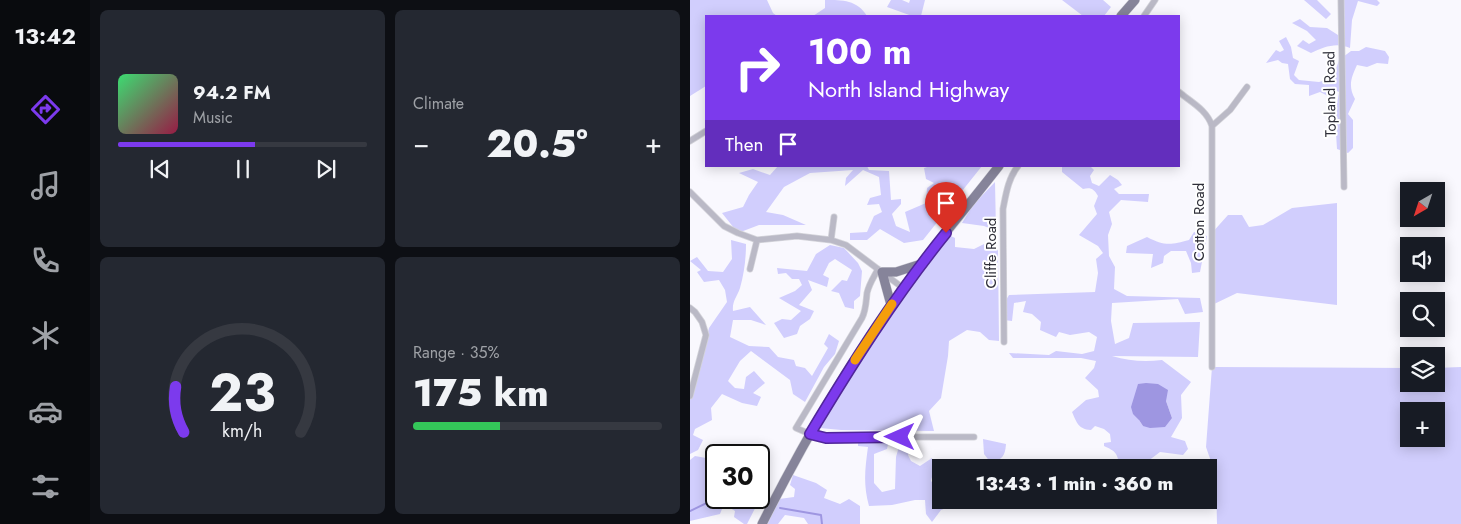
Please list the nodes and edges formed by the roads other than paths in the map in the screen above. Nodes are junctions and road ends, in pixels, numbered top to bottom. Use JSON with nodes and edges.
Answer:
{"nodes":[{"id":1,"x":1135,"y":0,"type":"edge"},
{"id":2,"x":1155,"y":0,"type":"edge"},
{"id":3,"x":1341,"y":0,"type":"edge"},
{"id":4,"x":1122,"y":15,"type":"edge"},
{"id":5,"x":1145,"y":15,"type":"edge"},
{"id":6,"x":1247,"y":87,"type":"dead end"},
{"id":7,"x":1180,"y":93,"type":"edge"},
{"id":8,"x":1212,"y":126,"type":"junction"},
{"id":9,"x":705,"y":132,"type":"edge"},
{"id":10,"x":690,"y":141,"type":"edge"},
{"id":11,"x":998,"y":167,"type":"edge"},
{"id":12,"x":1017,"y":167,"type":"edge"},
{"id":13,"x":1344,"y":187,"type":"dead end"},
{"id":14,"x":692,"y":197,"type":"edge"},
{"id":15,"x":834,"y":217,"type":"dead end"},
{"id":16,"x":757,"y":240,"type":"junction"},
{"id":17,"x":831,"y":240,"type":"junction"},
{"id":18,"x":921,"y":264,"type":"junction"},
{"id":19,"x":750,"y":269,"type":"dead end"},
{"id":20,"x":880,"y":270,"type":"junction"},
{"id":21,"x":903,"y":288,"type":"junction"},
{"id":22,"x":891,"y":305,"type":"junction"},
{"id":23,"x":690,"y":308,"type":"edge"},
{"id":24,"x":1004,"y":342,"type":"dead end"},
{"id":25,"x":1212,"y":367,"type":"dead end"},
{"id":26,"x":690,"y":396,"type":"edge"},
{"id":27,"x":810,"y":434,"type":"junction"},
{"id":28,"x":974,"y":437,"type":"dead end"},
{"id":29,"x":762,"y":524,"type":"edge"}],
"edges":[{"from":1,"to":4,"type":"main road"},
{"from":2,"to":5,"type":"street"},
{"from":3,"to":13,"type":"street","name":"Topland Road"},
{"from":6,"to":8,"type":"street"},
{"from":7,"to":8,"type":"street"},
{"from":8,"to":25,"type":"street","name":"Cotton Road"},
{"from":9,"to":10,"type":"street"},
{"from":11,"to":18,"type":"main road"},
{"from":12,"to":24,"type":"street","name":"Cliffe Road"},
{"from":14,"to":16,"type":"street"},
{"from":15,"to":17,"type":"street"},
{"from":16,"to":17,"type":"street"},
{"from":16,"to":19,"type":"street"},
{"from":17,"to":20,"type":"street"},
{"from":18,"to":20,"type":"main road"},
{"from":18,"to":21,"type":"main road"},
{"from":20,"to":21,"type":"street"},
{"from":20,"to":22,"type":"main road"},
{"from":20,"to":27,"type":"street"},
{"from":21,"to":22,"type":"main road"},
{"from":22,"to":27,"type":"main road"},
{"from":23,"to":26,"type":"street"},
{"from":27,"to":28,"type":"street"},
{"from":27,"to":29,"type":"main road"}]}
